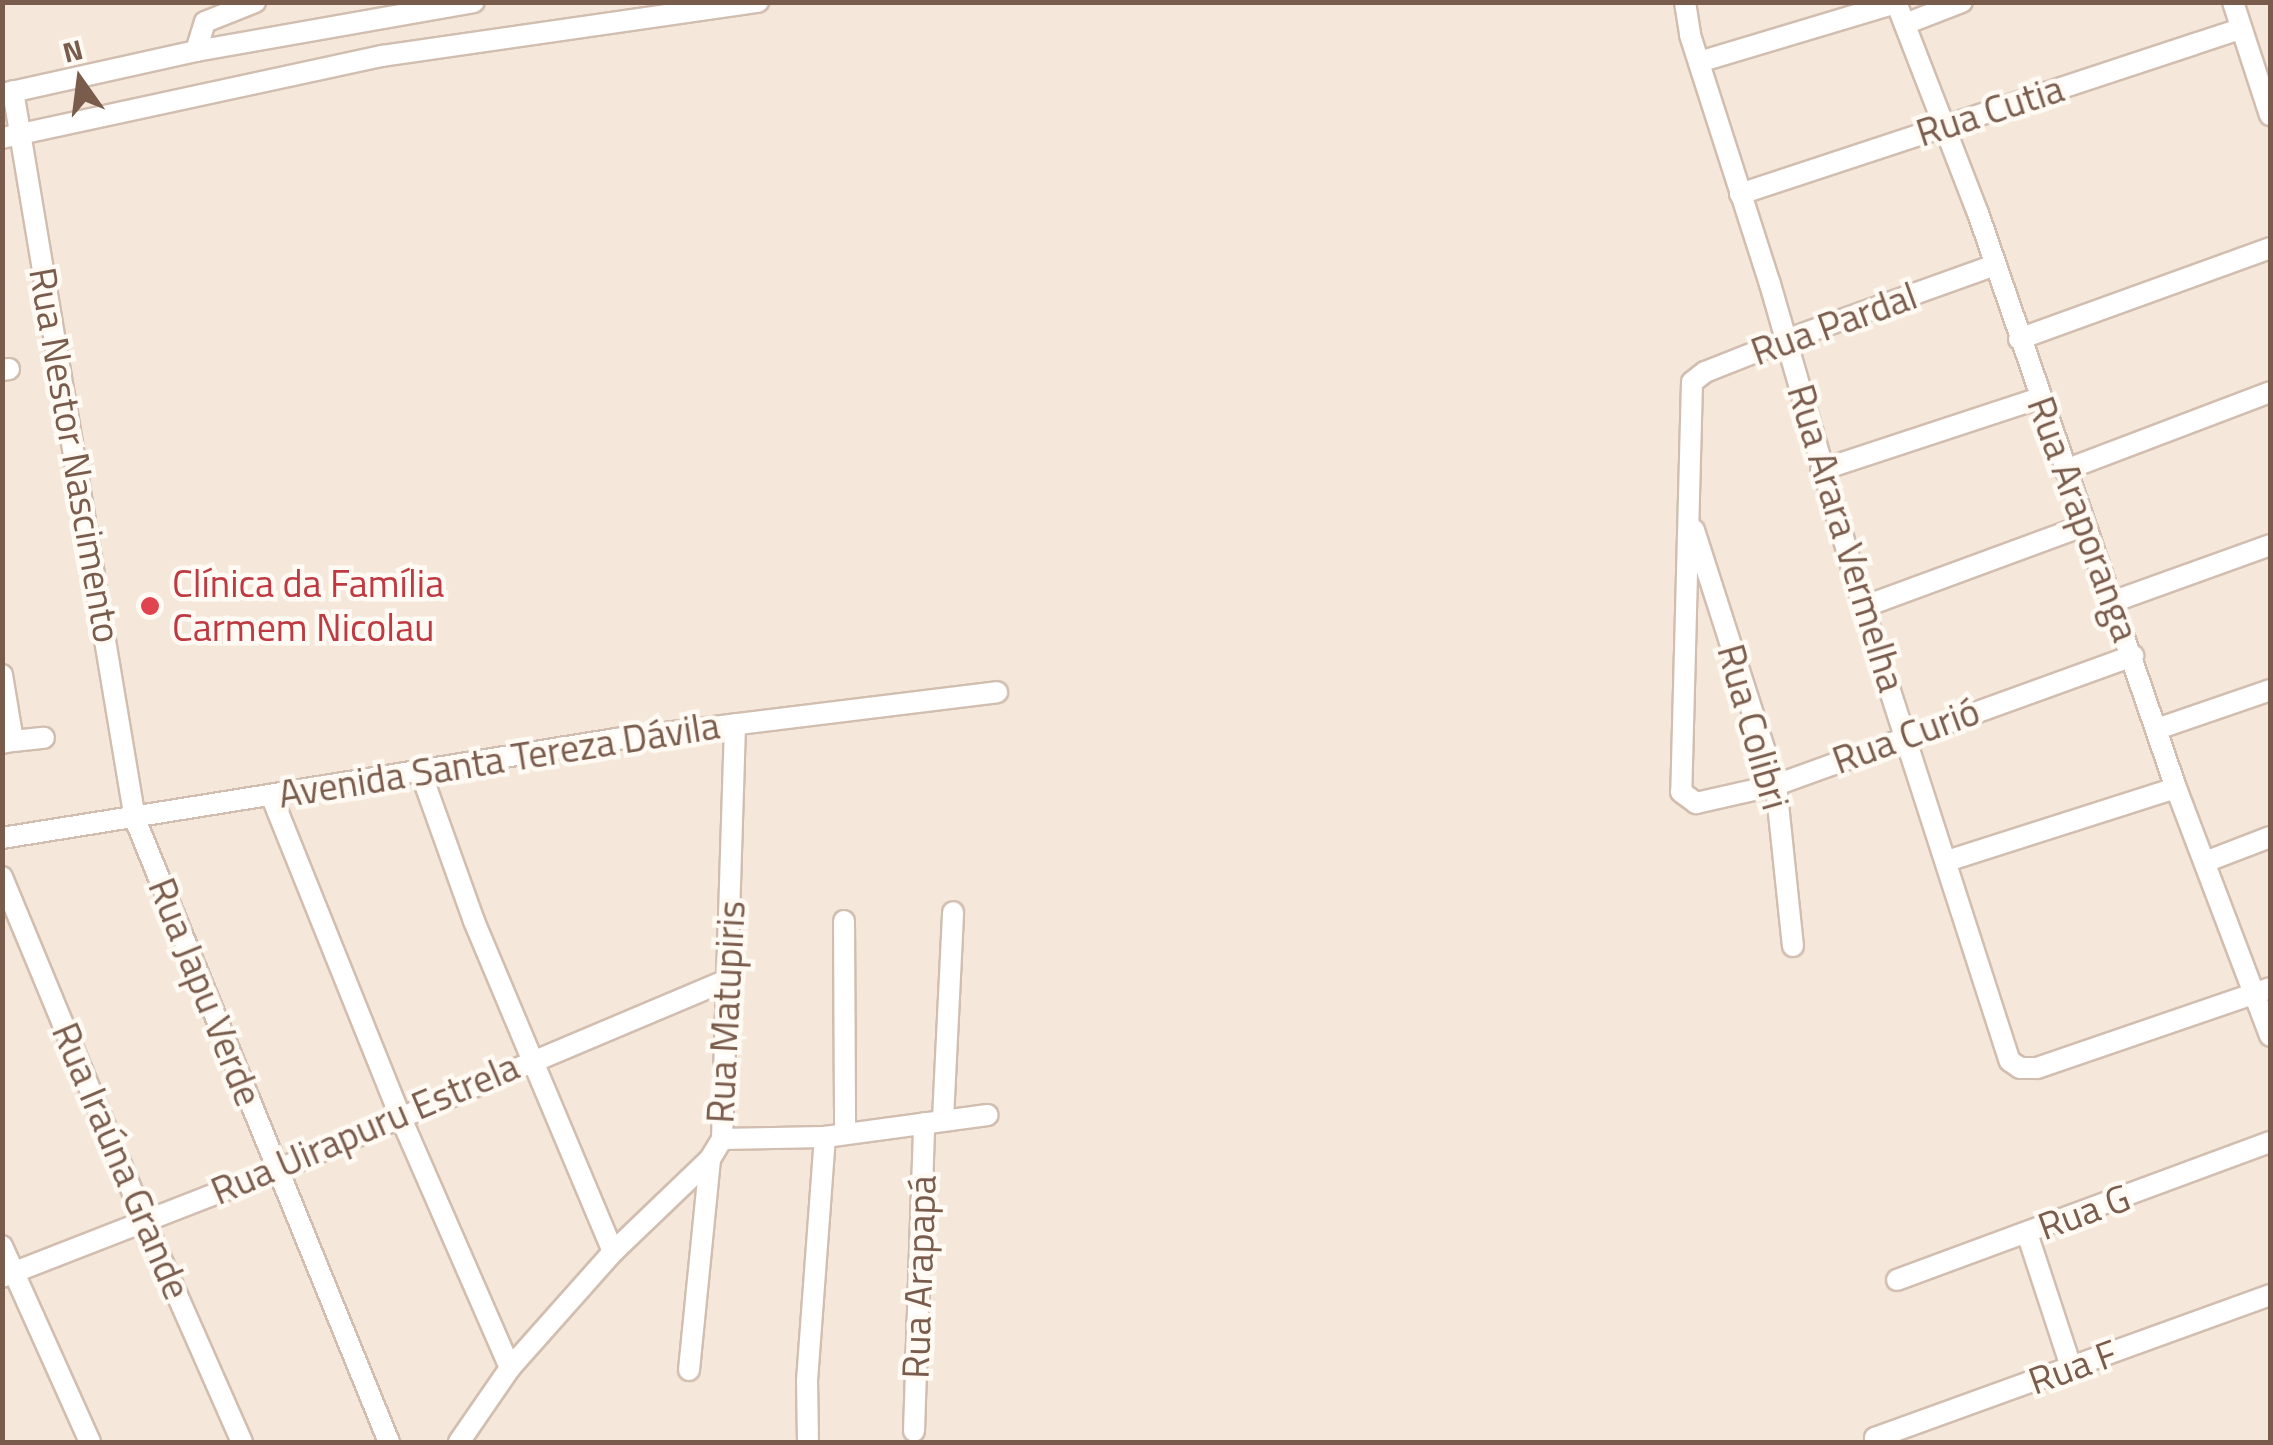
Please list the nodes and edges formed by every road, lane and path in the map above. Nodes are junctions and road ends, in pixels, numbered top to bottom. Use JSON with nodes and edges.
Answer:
{"nodes":[{"id":1,"x":255,"y":2,"type":"edge"},
{"id":2,"x":474,"y":2,"type":"edge"},
{"id":3,"x":758,"y":2,"type":"edge"},
{"id":4,"x":1685,"y":2,"type":"edge"},
{"id":5,"x":1962,"y":2,"type":"edge"},
{"id":6,"x":2233,"y":2,"type":"edge"},
{"id":7,"x":1896,"y":3,"type":"edge"},
{"id":8,"x":1905,"y":24,"type":"junction"},
{"id":9,"x":2240,"y":29,"type":"junction"},
{"id":10,"x":196,"y":51,"type":"junction"},
{"id":11,"x":1699,"y":62,"type":"junction"},
{"id":12,"x":8,"y":92,"type":"edge"},
{"id":13,"x":2270,"y":114,"type":"edge"},
{"id":14,"x":1946,"y":126,"type":"junction"},
{"id":15,"x":12,"y":136,"type":"edge"},
{"id":16,"x":1740,"y":194,"type":"junction"},
{"id":17,"x":2270,"y":248,"type":"edge"},
{"id":18,"x":1995,"y":265,"type":"junction"},
{"id":19,"x":2019,"y":339,"type":"junction"},
{"id":20,"x":1786,"y":340,"type":"junction"},
{"id":21,"x":2270,"y":392,"type":"edge"},
{"id":22,"x":2040,"y":398,"type":"junction"},
{"id":23,"x":1688,"y":399,"type":"joint"},
{"id":24,"x":1821,"y":470,"type":"junction"},
{"id":25,"x":2066,"y":470,"type":"junction"},
{"id":26,"x":1689,"y":514,"type":"junction"},
{"id":27,"x":2083,"y":526,"type":"junction"},
{"id":28,"x":2270,"y":545,"type":"edge"},
{"id":29,"x":2112,"y":602,"type":"junction"},
{"id":30,"x":1862,"y":607,"type":"junction"},
{"id":31,"x":2133,"y":656,"type":"junction"},
{"id":32,"x":2,"y":676,"type":"edge"},
{"id":33,"x":2270,"y":690,"type":"edge"},
{"id":34,"x":997,"y":692,"type":"dead end"},
{"id":35,"x":735,"y":724,"type":"junction"},
{"id":36,"x":2158,"y":729,"type":"junction"},
{"id":37,"x":1907,"y":735,"type":"junction"},
{"id":38,"x":44,"y":738,"type":"dead end"},
{"id":39,"x":8,"y":742,"type":"edge"},
{"id":40,"x":421,"y":773,"type":"junction"},
{"id":41,"x":1776,"y":784,"type":"junction"},
{"id":42,"x":2176,"y":788,"type":"junction"},
{"id":43,"x":1681,"y":792,"type":"joint"},
{"id":44,"x":272,"y":795,"type":"junction"},
{"id":45,"x":135,"y":818,"type":"junction"},
{"id":46,"x":2270,"y":837,"type":"edge"},
{"id":47,"x":2,"y":838,"type":"edge"},
{"id":48,"x":1946,"y":862,"type":"junction"},
{"id":49,"x":2204,"y":862,"type":"junction"},
{"id":50,"x":2,"y":877,"type":"edge"},
{"id":51,"x":953,"y":912,"type":"dead end"},
{"id":52,"x":844,"y":921,"type":"dead end"},
{"id":53,"x":1794,"y":946,"type":"dead end"},
{"id":54,"x":726,"y":980,"type":"junction"},
{"id":55,"x":2262,"y":991,"type":"edge"},
{"id":56,"x":2270,"y":1036,"type":"edge"},
{"id":57,"x":532,"y":1059,"type":"junction"},
{"id":58,"x":988,"y":1115,"type":"dead end"},
{"id":59,"x":400,"y":1116,"type":"junction"},
{"id":60,"x":934,"y":1121,"type":"junction"},
{"id":61,"x":835,"y":1135,"type":"junction"},
{"id":62,"x":722,"y":1138,"type":"junction"},
{"id":63,"x":2270,"y":1142,"type":"edge"},
{"id":64,"x":710,"y":1159,"type":"junction"},
{"id":65,"x":277,"y":1170,"type":"junction"},
{"id":66,"x":144,"y":1220,"type":"junction"},
{"id":67,"x":2028,"y":1233,"type":"junction"},
{"id":68,"x":2,"y":1246,"type":"edge"},
{"id":69,"x":613,"y":1252,"type":"junction"},
{"id":70,"x":8,"y":1275,"type":"edge"},
{"id":71,"x":1897,"y":1280,"type":"dead end"},
{"id":72,"x":2270,"y":1295,"type":"edge"},
{"id":73,"x":2072,"y":1367,"type":"junction"},
{"id":74,"x":510,"y":1368,"type":"junction"},
{"id":75,"x":689,"y":1370,"type":"dead end"},
{"id":76,"x":914,"y":1432,"type":"dead end"},
{"id":77,"x":1875,"y":1440,"type":"edge"},
{"id":78,"x":90,"y":1442,"type":"edge"},
{"id":79,"x":242,"y":1442,"type":"edge"},
{"id":80,"x":389,"y":1442,"type":"edge"},
{"id":81,"x":459,"y":1442,"type":"edge"},
{"id":82,"x":808,"y":1442,"type":"edge"}],
"edges":[{"from":1,"to":10,"type":"street"},
{"from":2,"to":10,"type":"street"},
{"from":3,"to":15,"type":"street"},
{"from":4,"to":11,"type":"street","name":"Rua Arara Vermelha"},
{"from":5,"to":8,"type":"street"},
{"from":6,"to":9,"type":"street"},
{"from":7,"to":8,"type":"street","name":"Rua Araporanga"},
{"from":7,"to":11,"type":"street"},
{"from":8,"to":14,"type":"street","name":"Rua Araporanga"},
{"from":9,"to":13,"type":"street"},
{"from":9,"to":14,"type":"street","name":"Rua Cutia"},
{"from":10,"to":12,"type":"street"},
{"from":11,"to":16,"type":"street","name":"Rua Arara Vermelha"},
{"from":12,"to":15,"type":"street","name":"Rua Nestor Nascimento"},
{"from":14,"to":16,"type":"street","name":"Rua Cutia"},
{"from":14,"to":18,"type":"street","name":"Rua Araporanga"},
{"from":15,"to":45,"type":"street","name":"Rua Nestor Nascimento"},
{"from":16,"to":20,"type":"street","name":"Rua Arara Vermelha"},
{"from":17,"to":19,"type":"street"},
{"from":18,"to":19,"type":"street","name":"Rua Araporanga"},
{"from":18,"to":20,"type":"street","name":"Rua Pardal"},
{"from":19,"to":22,"type":"street","name":"Rua Araporanga"},
{"from":20,"to":23,"type":"street","name":"Rua Pardal"},
{"from":20,"to":24,"type":"street","name":"Rua Arara Vermelha"},
{"from":21,"to":25,"type":"street"},
{"from":22,"to":24,"type":"street"},
{"from":22,"to":25,"type":"street","name":"Rua Araporanga"},
{"from":23,"to":26,"type":"street","name":"Rua Colibri"},
{"from":24,"to":30,"type":"street","name":"Rua Arara Vermelha"},
{"from":25,"to":27,"type":"street","name":"Rua Araporanga"},
{"from":26,"to":41,"type":"street","name":"Rua Colibri"},
{"from":26,"to":43,"type":"street","name":"Rua Colibri"},
{"from":27,"to":29,"type":"street","name":"Rua Araporanga"},
{"from":27,"to":30,"type":"street"},
{"from":28,"to":29,"type":"street"},
{"from":29,"to":31,"type":"street","name":"Rua Araporanga"},
{"from":30,"to":37,"type":"street","name":"Rua Arara Vermelha"},
{"from":31,"to":36,"type":"street","name":"Rua Araporanga"},
{"from":31,"to":37,"type":"street","name":"Rua Curió"},
{"from":32,"to":39,"type":"street"},
{"from":33,"to":36,"type":"street"},
{"from":34,"to":35,"type":"street","name":"Avenida Santa Tereza Dávila"},
{"from":35,"to":40,"type":"street","name":"Avenida Santa Tereza Dávila"},
{"from":35,"to":54,"type":"street","name":"Rua Matupiris"},
{"from":36,"to":42,"type":"street","name":"Rua Araporanga"},
{"from":37,"to":41,"type":"street","name":"Rua Curió"},
{"from":37,"to":48,"type":"street","name":"Rua Arara Vermelha"},
{"from":38,"to":39,"type":"street"},
{"from":40,"to":44,"type":"street","name":"Avenida Santa Tereza Dávila"},
{"from":40,"to":57,"type":"street"},
{"from":41,"to":43,"type":"street","name":"Rua Curió"},
{"from":41,"to":53,"type":"street","name":"Rua Colibri"},
{"from":42,"to":48,"type":"street"},
{"from":42,"to":49,"type":"street","name":"Rua Araporanga"},
{"from":44,"to":45,"type":"street","name":"Avenida Santa Tereza Dávila"},
{"from":44,"to":59,"type":"street"},
{"from":45,"to":47,"type":"street","name":"Avenida Santa Tereza Dávila"},
{"from":45,"to":65,"type":"street","name":"Rua Japu Verde"},
{"from":46,"to":49,"type":"street"},
{"from":48,"to":55,"type":"street","name":"Rua Arara Vermelha"},
{"from":49,"to":55,"type":"street","name":"Rua Araporanga"},
{"from":50,"to":66,"type":"street","name":"Rua Iraúna Grande"},
{"from":51,"to":60,"type":"street","name":"Rua Arapapá"},
{"from":52,"to":61,"type":"street"},
{"from":54,"to":57,"type":"street","name":"Rua Uirapuru Estrela"},
{"from":54,"to":62,"type":"street","name":"Rua Matupiris"},
{"from":55,"to":56,"type":"street","name":"Rua Araporanga"},
{"from":57,"to":59,"type":"street","name":"Rua Uirapuru Estrela"},
{"from":57,"to":69,"type":"street"},
{"from":58,"to":60,"type":"street"},
{"from":59,"to":65,"type":"street","name":"Rua Uirapuru Estrela"},
{"from":59,"to":74,"type":"street"},
{"from":60,"to":61,"type":"street"},
{"from":60,"to":76,"type":"street","name":"Rua Arapapá"},
{"from":61,"to":62,"type":"street"},
{"from":61,"to":82,"type":"street"},
{"from":62,"to":64,"type":"street","name":"Rua Matupiris"},
{"from":63,"to":67,"type":"street","name":"Rua G"},
{"from":64,"to":69,"type":"street","name":"Rua Matupiris"},
{"from":64,"to":75,"type":"street"},
{"from":65,"to":66,"type":"street","name":"Rua Uirapuru Estrela"},
{"from":65,"to":80,"type":"street","name":"Rua Japu Verde"},
{"from":66,"to":70,"type":"street","name":"Rua Uirapuru Estrela"},
{"from":66,"to":79,"type":"street","name":"Rua Iraúna Grande"},
{"from":67,"to":71,"type":"street","name":"Rua G"},
{"from":67,"to":73,"type":"street"},
{"from":68,"to":70,"type":"street"},
{"from":69,"to":74,"type":"street","name":"Rua Matupiris"},
{"from":70,"to":78,"type":"street"},
{"from":72,"to":73,"type":"street","name":"Rua F"},
{"from":73,"to":77,"type":"street","name":"Rua F"},
{"from":74,"to":81,"type":"street","name":"Rua Matupiris"}]}
